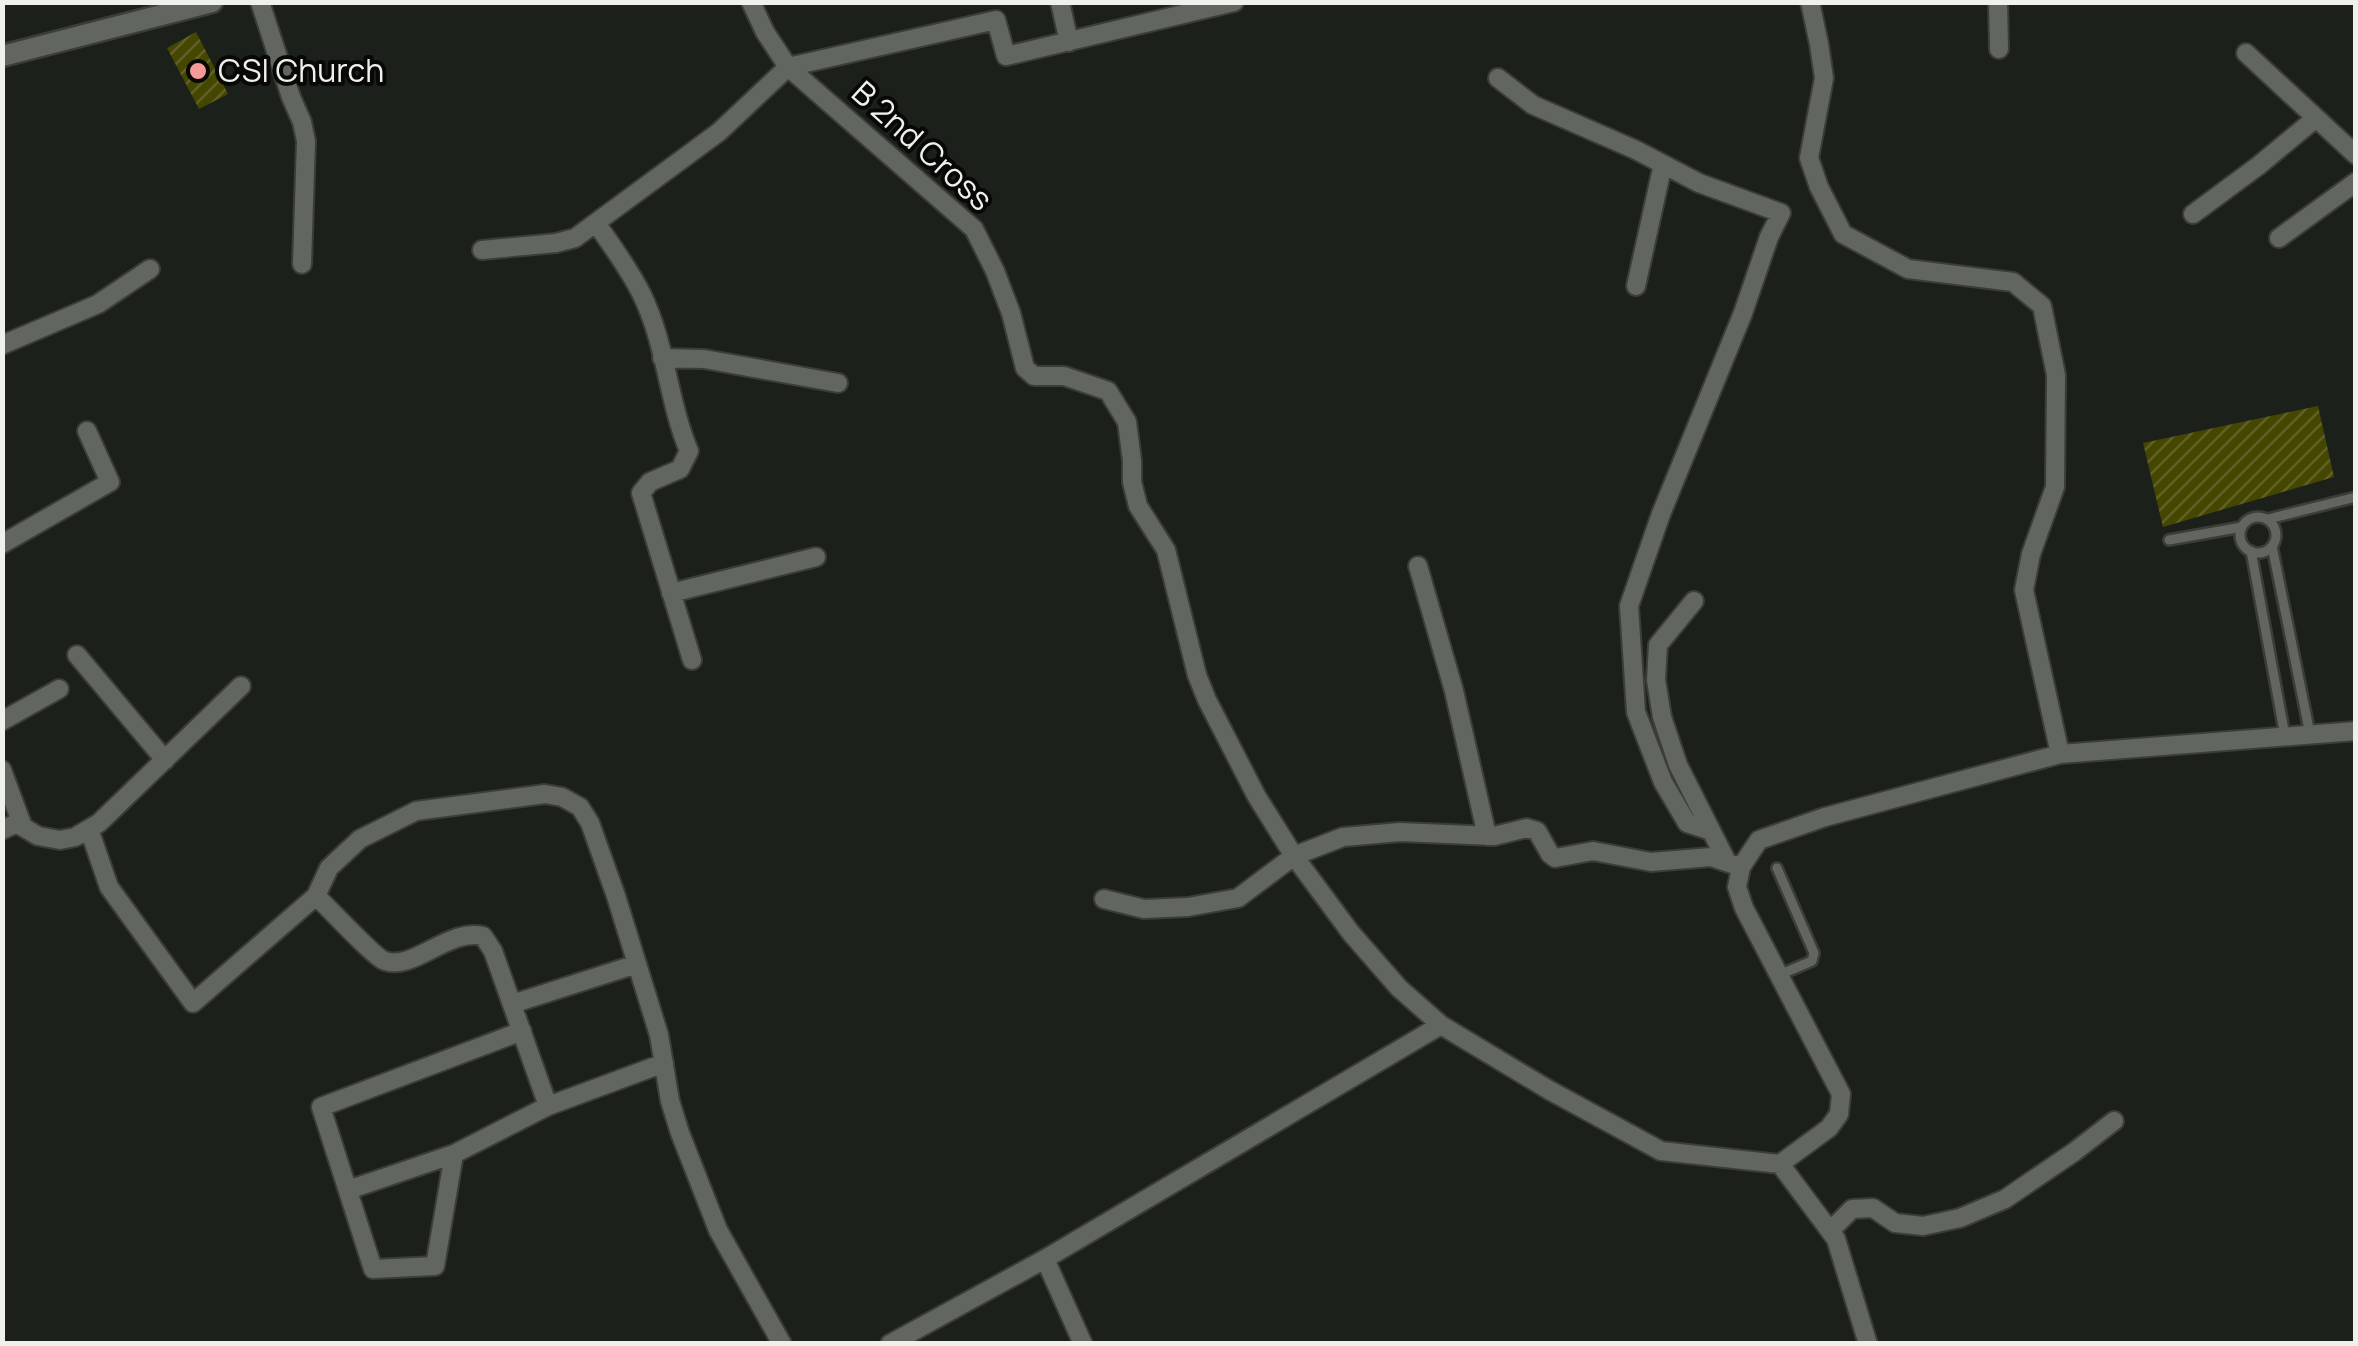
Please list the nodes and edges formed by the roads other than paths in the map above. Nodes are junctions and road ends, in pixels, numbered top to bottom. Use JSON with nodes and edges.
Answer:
{"nodes":[{"id":1,"x":212,"y":2,"type":"edge"},
{"id":2,"x":260,"y":2,"type":"edge"},
{"id":3,"x":751,"y":2,"type":"edge"},
{"id":4,"x":1060,"y":2,"type":"edge"},
{"id":5,"x":1234,"y":2,"type":"edge"},
{"id":6,"x":1810,"y":2,"type":"edge"},
{"id":7,"x":1998,"y":2,"type":"edge"},
{"id":8,"x":1069,"y":42,"type":"junction"},
{"id":9,"x":1999,"y":49,"type":"dead end"},
{"id":10,"x":2246,"y":53,"type":"dead end"},
{"id":11,"x":2,"y":56,"type":"edge"},
{"id":12,"x":788,"y":67,"type":"junction"},
{"id":13,"x":1498,"y":78,"type":"dead end"},
{"id":14,"x":2316,"y":118,"type":"junction"},
{"id":15,"x":2356,"y":155,"type":"edge"},
{"id":16,"x":1664,"y":164,"type":"junction"},
{"id":17,"x":2356,"y":182,"type":"edge"},
{"id":18,"x":2193,"y":214,"type":"dead end"},
{"id":19,"x":596,"y":224,"type":"junction"},
{"id":20,"x":2278,"y":238,"type":"dead end"},
{"id":21,"x":482,"y":250,"type":"dead end"},
{"id":22,"x":302,"y":264,"type":"dead end"},
{"id":23,"x":150,"y":268,"type":"dead end"},
{"id":24,"x":1636,"y":286,"type":"dead end"},
{"id":25,"x":2,"y":345,"type":"edge"},
{"id":26,"x":662,"y":358,"type":"junction"},
{"id":27,"x":838,"y":383,"type":"dead end"},
{"id":28,"x":87,"y":430,"type":"dead end"},
{"id":29,"x":2356,"y":497,"type":"edge"},
{"id":30,"x":2268,"y":520,"type":"junction"},
{"id":31,"x":2242,"y":527,"type":"junction"},
{"id":32,"x":2170,"y":540,"type":"dead end"},
{"id":33,"x":2,"y":544,"type":"edge"},
{"id":34,"x":2272,"y":546,"type":"junction"},
{"id":35,"x":2251,"y":551,"type":"junction"},
{"id":36,"x":816,"y":557,"type":"dead end"},
{"id":37,"x":1418,"y":566,"type":"dead end"},
{"id":38,"x":672,"y":592,"type":"junction"},
{"id":39,"x":1694,"y":601,"type":"dead end"},
{"id":40,"x":77,"y":655,"type":"dead end"},
{"id":41,"x":692,"y":660,"type":"dead end"},
{"id":42,"x":2300,"y":684,"type":"junction"},
{"id":43,"x":241,"y":686,"type":"dead end"},
{"id":44,"x":59,"y":688,"type":"dead end"},
{"id":45,"x":2276,"y":688,"type":"junction"},
{"id":46,"x":2,"y":721,"type":"edge"},
{"id":47,"x":2356,"y":731,"type":"edge"},
{"id":48,"x":2310,"y":734,"type":"junction"},
{"id":49,"x":2285,"y":736,"type":"junction"},
{"id":50,"x":2060,"y":754,"type":"junction"},
{"id":51,"x":165,"y":760,"type":"junction"},
{"id":52,"x":2,"y":770,"type":"edge"},
{"id":53,"x":21,"y":821,"type":"junction"},
{"id":54,"x":89,"y":829,"type":"junction"},
{"id":55,"x":2,"y":830,"type":"edge"},
{"id":56,"x":1711,"y":831,"type":"junction"},
{"id":57,"x":1487,"y":836,"type":"junction"},
{"id":58,"x":1294,"y":856,"type":"junction"},
{"id":59,"x":1734,"y":864,"type":"junction"},
{"id":60,"x":1777,"y":868,"type":"dead end"},
{"id":61,"x":316,"y":896,"type":"junction"},
{"id":62,"x":1104,"y":899,"type":"dead end"},
{"id":63,"x":638,"y":964,"type":"junction"},
{"id":64,"x":1780,"y":975,"type":"junction"},
{"id":65,"x":512,"y":1004,"type":"junction"},
{"id":66,"x":1441,"y":1024,"type":"junction"},
{"id":67,"x":522,"y":1031,"type":"junction"},
{"id":68,"x":664,"y":1063,"type":"junction"},
{"id":69,"x":548,"y":1106,"type":"junction"},
{"id":70,"x":2114,"y":1121,"type":"dead end"},
{"id":71,"x":454,"y":1154,"type":"junction"},
{"id":72,"x":1780,"y":1164,"type":"junction"},
{"id":73,"x":348,"y":1190,"type":"junction"},
{"id":74,"x":1830,"y":1231,"type":"junction"},
{"id":75,"x":1045,"y":1259,"type":"junction"},
{"id":76,"x":924,"y":1335,"type":"edge"},
{"id":77,"x":782,"y":1344,"type":"edge"},
{"id":78,"x":890,"y":1344,"type":"edge"},
{"id":79,"x":1084,"y":1344,"type":"edge"},
{"id":80,"x":1868,"y":1344,"type":"edge"}],
"edges":[{"from":1,"to":11,"type":"street"},
{"from":2,"to":22,"type":"street"},
{"from":3,"to":12,"type":"street","name":"B 2nd Cross"},
{"from":4,"to":8,"type":"street"},
{"from":5,"to":8,"type":"street"},
{"from":6,"to":50,"type":"street"},
{"from":7,"to":9,"type":"street"},
{"from":8,"to":12,"type":"street"},
{"from":10,"to":14,"type":"street"},
{"from":12,"to":19,"type":"street"},
{"from":12,"to":58,"type":"street","name":"B 2nd Cross"},
{"from":13,"to":16,"type":"street"},
{"from":14,"to":15,"type":"street"},
{"from":14,"to":18,"type":"street"},
{"from":16,"to":24,"type":"street"},
{"from":16,"to":56,"type":"street"},
{"from":17,"to":20,"type":"street"},
{"from":19,"to":21,"type":"street"},
{"from":19,"to":26,"type":"street"},
{"from":23,"to":25,"type":"street"},
{"from":26,"to":27,"type":"street"},
{"from":26,"to":38,"type":"street"},
{"from":28,"to":33,"type":"street"},
{"from":29,"to":30,"type":"lane"},
{"from":30,"to":31,"type":"lane"},
{"from":30,"to":34,"type":"lane"},
{"from":31,"to":32,"type":"lane"},
{"from":31,"to":35,"type":"lane"},
{"from":34,"to":35,"type":"lane"},
{"from":34,"to":42,"type":"lane"},
{"from":35,"to":45,"type":"lane"},
{"from":36,"to":38,"type":"street"},
{"from":37,"to":57,"type":"street"},
{"from":38,"to":41,"type":"street"},
{"from":39,"to":56,"type":"street"},
{"from":40,"to":51,"type":"street"},
{"from":42,"to":45,"type":"lane"},
{"from":42,"to":48,"type":"lane"},
{"from":43,"to":51,"type":"street"},
{"from":44,"to":46,"type":"street"},
{"from":45,"to":49,"type":"lane"},
{"from":47,"to":48,"type":"street"},
{"from":48,"to":49,"type":"street"},
{"from":49,"to":50,"type":"street"},
{"from":50,"to":59,"type":"street"},
{"from":51,"to":54,"type":"street"},
{"from":52,"to":53,"type":"street"},
{"from":53,"to":54,"type":"street"},
{"from":53,"to":55,"type":"street"},
{"from":54,"to":61,"type":"street"},
{"from":56,"to":59,"type":"street"},
{"from":57,"to":58,"type":"street"},
{"from":57,"to":59,"type":"street"},
{"from":58,"to":62,"type":"street"},
{"from":58,"to":66,"type":"street"},
{"from":59,"to":64,"type":"street"},
{"from":60,"to":64,"type":"lane"},
{"from":61,"to":63,"type":"street"},
{"from":61,"to":65,"type":"street"},
{"from":63,"to":65,"type":"street"},
{"from":63,"to":68,"type":"street"},
{"from":64,"to":72,"type":"street"},
{"from":65,"to":67,"type":"street"},
{"from":66,"to":72,"type":"street"},
{"from":66,"to":75,"type":"street"},
{"from":67,"to":69,"type":"street"},
{"from":67,"to":73,"type":"street"},
{"from":68,"to":69,"type":"street"},
{"from":68,"to":77,"type":"street"},
{"from":69,"to":71,"type":"street"},
{"from":70,"to":74,"type":"street"},
{"from":71,"to":73,"type":"street"},
{"from":71,"to":73,"type":"street"},
{"from":72,"to":74,"type":"street"},
{"from":74,"to":80,"type":"street"},
{"from":75,"to":76,"type":"street"},
{"from":75,"to":79,"type":"street"},
{"from":76,"to":78,"type":"street"}]}
